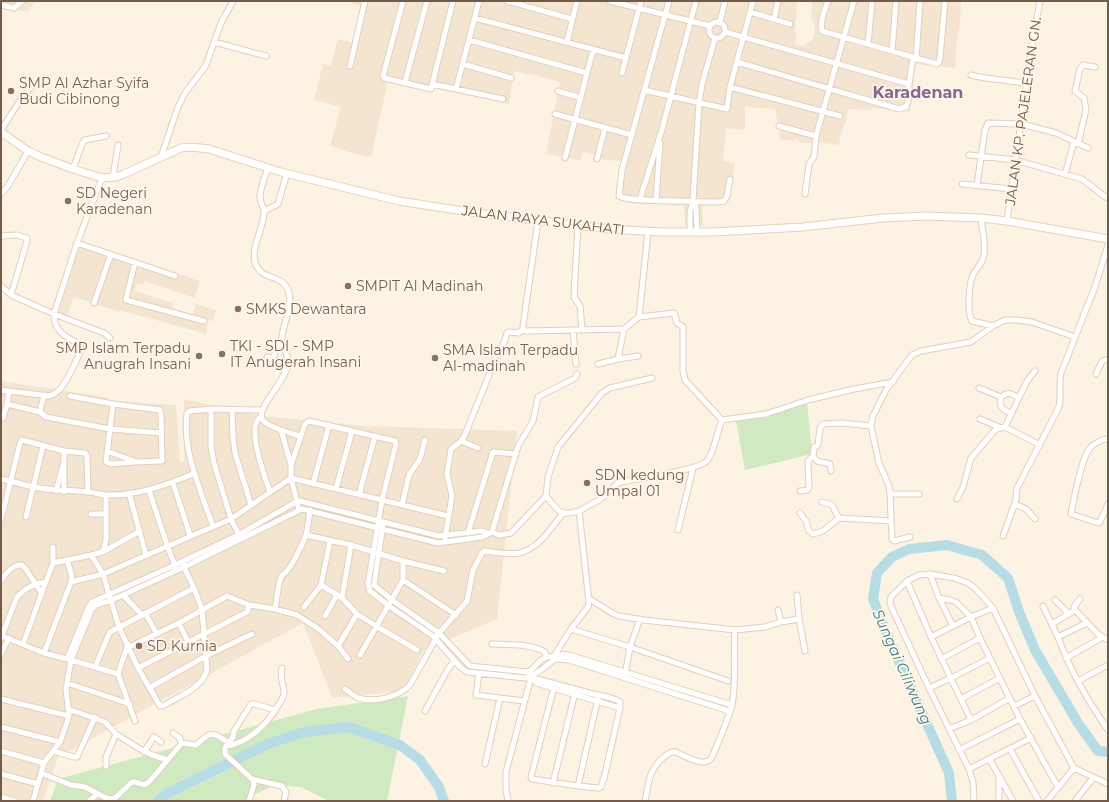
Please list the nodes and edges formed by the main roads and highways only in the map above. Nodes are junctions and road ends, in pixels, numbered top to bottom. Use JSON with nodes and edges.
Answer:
{"nodes":[{"id":1,"x":1,"y":131,"type":"edge"},
{"id":2,"x":1108,"y":239,"type":"edge"}],
"edges":[{"from":1,"to":2,"type":"main road","name":"JALAN RAYA SUKAHATI"}]}
